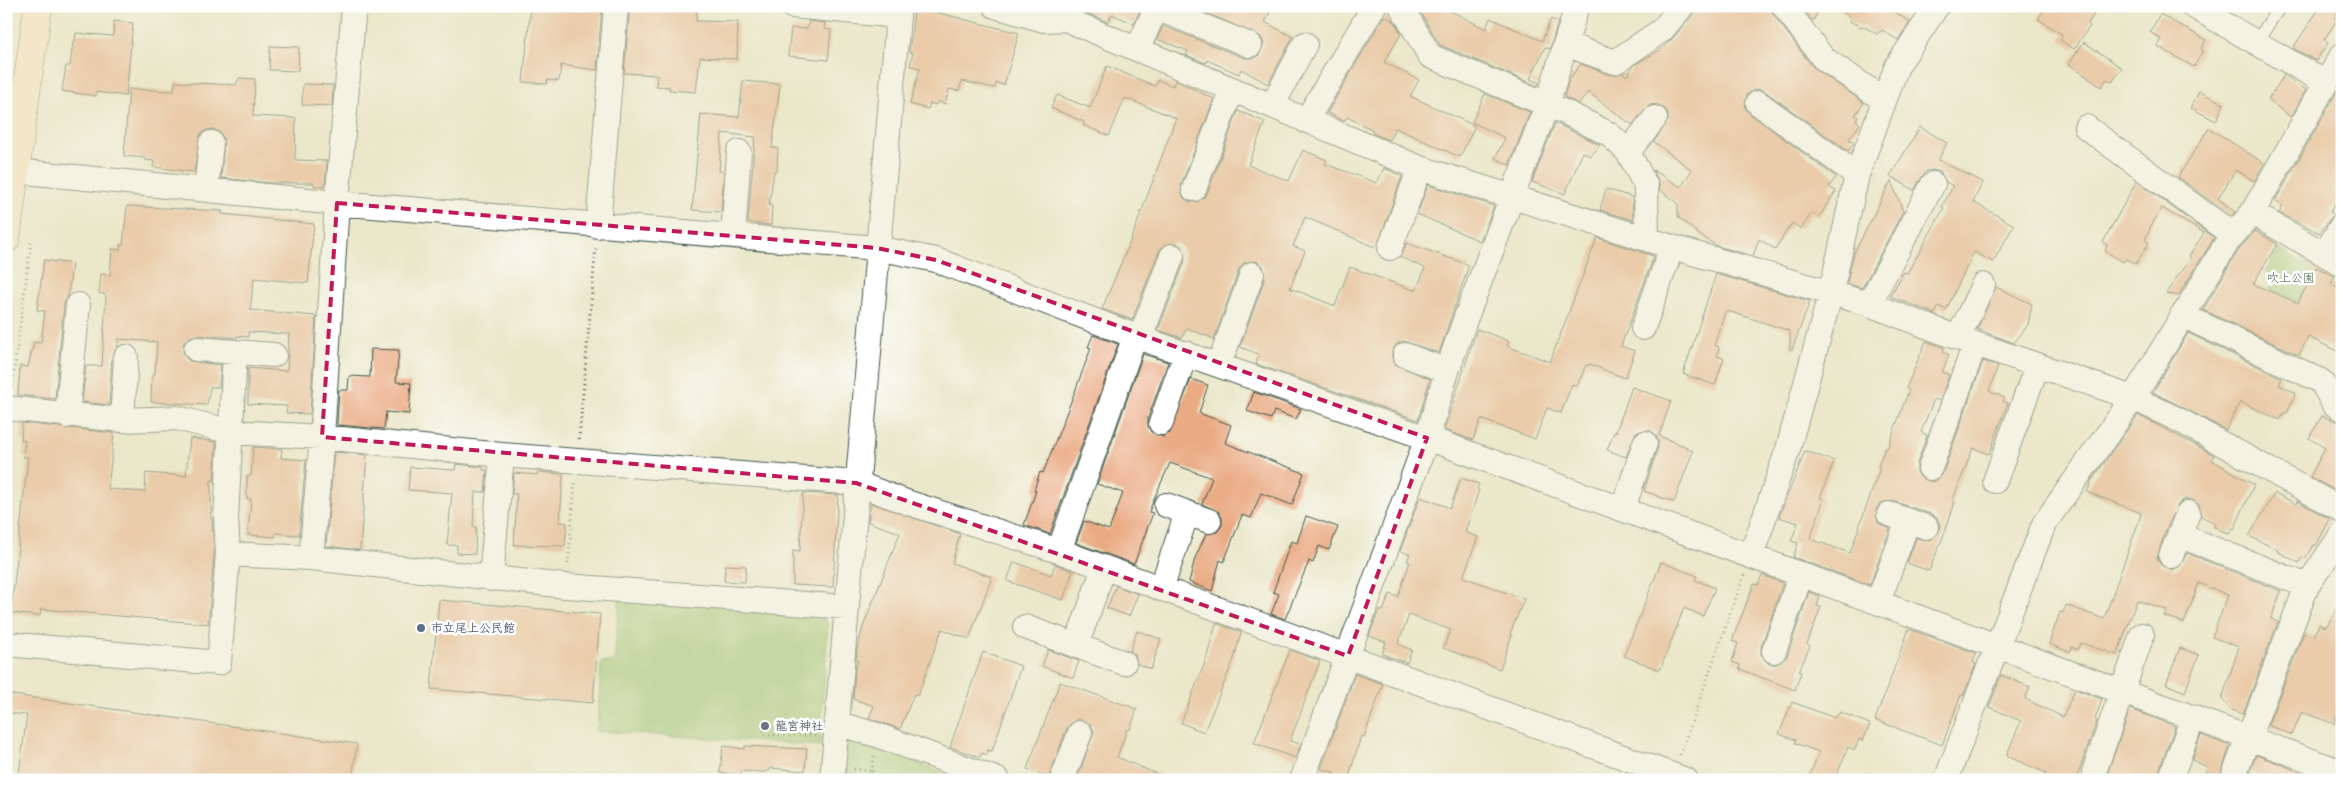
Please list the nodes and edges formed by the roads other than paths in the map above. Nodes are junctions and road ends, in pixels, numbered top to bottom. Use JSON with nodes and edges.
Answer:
{"nodes":[{"id":1,"x":38,"y":6,"type":"edge"},
{"id":2,"x":354,"y":6,"type":"edge"},
{"id":3,"x":616,"y":6,"type":"edge"},
{"id":4,"x":792,"y":6,"type":"edge"},
{"id":5,"x":995,"y":6,"type":"edge"},
{"id":6,"x":1374,"y":6,"type":"edge"},
{"id":7,"x":1401,"y":6,"type":"edge"},
{"id":8,"x":1577,"y":6,"type":"edge"},
{"id":9,"x":1682,"y":6,"type":"edge"},
{"id":10,"x":1784,"y":6,"type":"edge"},
{"id":11,"x":1937,"y":6,"type":"edge"},
{"id":12,"x":2193,"y":6,"type":"edge"},
{"id":13,"x":2280,"y":6,"type":"edge"},
{"id":14,"x":1156,"y":7,"type":"edge"},
{"id":15,"x":898,"y":11,"type":"edge"},
{"id":16,"x":2256,"y":43,"type":"junction"},
{"id":17,"x":1305,"y":44,"type":"dead end"},
{"id":18,"x":1566,"y":44,"type":"junction"},
{"id":19,"x":1250,"y":45,"type":"dead end"},
{"id":20,"x":1138,"y":48,"type":"junction"},
{"id":21,"x":2342,"y":55,"type":"edge"},
{"id":22,"x":2326,"y":83,"type":"junction"},
{"id":23,"x":1232,"y":89,"type":"junction"},
{"id":24,"x":1884,"y":100,"type":"junction"},
{"id":25,"x":1758,"y":103,"type":"dead end"},
{"id":26,"x":1272,"y":106,"type":"junction"},
{"id":27,"x":1547,"y":106,"type":"junction"},
{"id":28,"x":1655,"y":118,"type":"dead end"},
{"id":29,"x":1306,"y":121,"type":"junction"},
{"id":30,"x":2086,"y":127,"type":"dead end"},
{"id":31,"x":211,"y":143,"type":"dead end"},
{"id":32,"x":739,"y":152,"type":"dead end"},
{"id":33,"x":1628,"y":152,"type":"junction"},
{"id":34,"x":1420,"y":168,"type":"junction"},
{"id":35,"x":15,"y":171,"type":"junction"},
{"id":36,"x":1857,"y":175,"type":"junction"},
{"id":37,"x":1194,"y":189,"type":"dead end"},
{"id":38,"x":206,"y":190,"type":"junction"},
{"id":39,"x":1920,"y":194,"type":"dead end"},
{"id":40,"x":1513,"y":198,"type":"junction"},
{"id":41,"x":337,"y":203,"type":"junction"},
{"id":42,"x":2252,"y":213,"type":"junction"},
{"id":43,"x":2342,"y":225,"type":"edge"},
{"id":44,"x":598,"y":226,"type":"junction"},
{"id":45,"x":2233,"y":235,"type":"junction"},
{"id":46,"x":733,"y":236,"type":"junction"},
{"id":47,"x":1647,"y":238,"type":"junction"},
{"id":48,"x":6,"y":239,"type":"edge"},
{"id":49,"x":876,"y":248,"type":"junction"},
{"id":50,"x":1390,"y":248,"type":"dead end"},
{"id":51,"x":1671,"y":251,"type":"junction"},
{"id":52,"x":1172,"y":256,"type":"dead end"},
{"id":53,"x":2333,"y":258,"type":"edge"},
{"id":54,"x":1252,"y":274,"type":"dead end"},
{"id":55,"x":1983,"y":285,"type":"dead end"},
{"id":56,"x":1831,"y":292,"type":"junction"},
{"id":57,"x":1869,"y":304,"type":"junction"},
{"id":58,"x":78,"y":305,"type":"dead end"},
{"id":59,"x":2182,"y":315,"type":"junction"},
{"id":60,"x":1643,"y":328,"type":"dead end"},
{"id":61,"x":1138,"y":337,"type":"junction"},
{"id":62,"x":1970,"y":346,"type":"junction"},
{"id":63,"x":196,"y":349,"type":"dead end"},
{"id":64,"x":235,"y":352,"type":"junction"},
{"id":65,"x":1186,"y":354,"type":"junction"},
{"id":66,"x":274,"y":355,"type":"dead end"},
{"id":67,"x":1405,"y":355,"type":"dead end"},
{"id":68,"x":126,"y":357,"type":"dead end"},
{"id":69,"x":1219,"y":365,"type":"junction"},
{"id":70,"x":2035,"y":370,"type":"junction"},
{"id":71,"x":1447,"y":371,"type":"junction"},
{"id":72,"x":2130,"y":403,"type":"junction"},
{"id":73,"x":6,"y":408,"type":"edge"},
{"id":74,"x":2342,"y":409,"type":"edge"},
{"id":75,"x":67,"y":416,"type":"junction"},
{"id":76,"x":122,"y":420,"type":"junction"},
{"id":77,"x":1161,"y":423,"type":"dead end"},
{"id":78,"x":232,"y":432,"type":"junction"},
{"id":79,"x":322,"y":437,"type":"junction"},
{"id":80,"x":1427,"y":438,"type":"junction"},
{"id":81,"x":1645,"y":443,"type":"dead end"},
{"id":82,"x":502,"y":455,"type":"junction"},
{"id":83,"x":1930,"y":468,"type":"dead end"},
{"id":84,"x":1996,"y":480,"type":"dead end"},
{"id":85,"x":856,"y":483,"type":"junction"},
{"id":86,"x":1623,"y":509,"type":"junction"},
{"id":87,"x":2342,"y":510,"type":"edge"},
{"id":88,"x":2188,"y":513,"type":"dead end"},
{"id":89,"x":1209,"y":521,"type":"dead end"},
{"id":90,"x":1907,"y":521,"type":"dead end"},
{"id":91,"x":2342,"y":534,"type":"edge"},
{"id":92,"x":1059,"y":551,"type":"junction"},
{"id":93,"x":228,"y":554,"type":"junction"},
{"id":94,"x":1751,"y":556,"type":"junction"},
{"id":95,"x":311,"y":558,"type":"junction"},
{"id":96,"x":1104,"y":568,"type":"junction"},
{"id":97,"x":1801,"y":574,"type":"junction"},
{"id":98,"x":491,"y":579,"type":"junction"},
{"id":99,"x":2307,"y":586,"type":"junction"},
{"id":100,"x":1161,"y":589,"type":"junction"},
{"id":101,"x":1878,"y":602,"type":"junction"},
{"id":102,"x":846,"y":607,"type":"junction"},
{"id":103,"x":1025,"y":627,"type":"dead end"},
{"id":104,"x":2142,"y":635,"type":"dead end"},
{"id":105,"x":6,"y":644,"type":"edge"},
{"id":106,"x":1997,"y":645,"type":"junction"},
{"id":107,"x":1076,"y":646,"type":"junction"},
{"id":108,"x":1774,"y":651,"type":"dead end"},
{"id":109,"x":1348,"y":656,"type":"junction"},
{"id":110,"x":1124,"y":663,"type":"dead end"},
{"id":111,"x":2122,"y":692,"type":"junction"},
{"id":112,"x":2193,"y":717,"type":"junction"},
{"id":113,"x":836,"y":729,"type":"junction"},
{"id":114,"x":1080,"y":733,"type":"dead end"},
{"id":115,"x":2247,"y":738,"type":"junction"},
{"id":116,"x":2094,"y":772,"type":"dead end"},
{"id":117,"x":2342,"y":773,"type":"edge"},
{"id":118,"x":1680,"y":777,"type":"edge"},
{"id":119,"x":832,"y":780,"type":"edge"},
{"id":120,"x":998,"y":780,"type":"edge"},
{"id":121,"x":1062,"y":780,"type":"edge"},
{"id":122,"x":1302,"y":780,"type":"edge"},
{"id":123,"x":1946,"y":780,"type":"edge"},
{"id":124,"x":2170,"y":780,"type":"edge"},
{"id":125,"x":2232,"y":780,"type":"edge"},
{"id":126,"x":2340,"y":780,"type":"edge"}],
"edges":[{"from":1,"to":35,"type":"street"},
{"from":2,"to":41,"type":"street"},
{"from":3,"to":44,"type":"street"},
{"from":4,"to":15,"type":"street"},
{"from":5,"to":20,"type":"street"},
{"from":6,"to":29,"type":"street"},
{"from":7,"to":27,"type":"street"},
{"from":8,"to":18,"type":"street"},
{"from":9,"to":18,"type":"street"},
{"from":10,"to":24,"type":"street"},
{"from":11,"to":24,"type":"street"},
{"from":12,"to":16,"type":"street"},
{"from":13,"to":16,"type":"lane"},
{"from":14,"to":19,"type":"street"},
{"from":14,"to":20,"type":"street"},
{"from":15,"to":49,"type":"street"},
{"from":16,"to":22,"type":"street"},
{"from":17,"to":26,"type":"street"},
{"from":18,"to":27,"type":"street"},
{"from":20,"to":23,"type":"street"},
{"from":21,"to":22,"type":"street"},
{"from":22,"to":42,"type":"street"},
{"from":23,"to":26,"type":"street"},
{"from":23,"to":37,"type":"street"},
{"from":24,"to":36,"type":"street"},
{"from":25,"to":36,"type":"street"},
{"from":26,"to":29,"type":"street"},
{"from":27,"to":33,"type":"street"},
{"from":27,"to":40,"type":"street"},
{"from":28,"to":33,"type":"street"},
{"from":29,"to":34,"type":"street"},
{"from":30,"to":45,"type":"street"},
{"from":31,"to":38,"type":"street"},
{"from":32,"to":46,"type":"street"},
{"from":33,"to":47,"type":"street"},
{"from":34,"to":40,"type":"street"},
{"from":34,"to":50,"type":"street"},
{"from":35,"to":38,"type":"street"},
{"from":35,"to":48,"type":"street"},
{"from":36,"to":56,"type":"street"},
{"from":38,"to":41,"type":"street"},
{"from":39,"to":57,"type":"street"},
{"from":40,"to":47,"type":"street"},
{"from":40,"to":71,"type":"street"},
{"from":41,"to":44,"type":"street"},
{"from":41,"to":79,"type":"street"},
{"from":42,"to":45,"type":"street"},
{"from":42,"to":53,"type":"street"},
{"from":43,"to":53,"type":"street"},
{"from":44,"to":46,"type":"street"},
{"from":45,"to":59,"type":"street"},
{"from":46,"to":49,"type":"street"},
{"from":47,"to":51,"type":"street"},
{"from":49,"to":61,"type":"street"},
{"from":49,"to":85,"type":"street"},
{"from":51,"to":56,"type":"street"},
{"from":51,"to":60,"type":"street"},
{"from":52,"to":61,"type":"street"},
{"from":54,"to":69,"type":"street"},
{"from":55,"to":62,"type":"street"},
{"from":56,"to":57,"type":"street"},
{"from":56,"to":94,"type":"street"},
{"from":57,"to":62,"type":"street"},
{"from":58,"to":75,"type":"street"},
{"from":59,"to":72,"type":"street"},
{"from":59,"to":74,"type":"street"},
{"from":61,"to":65,"type":"street"},
{"from":61,"to":92,"type":"street"},
{"from":62,"to":70,"type":"street"},
{"from":62,"to":83,"type":"street"},
{"from":63,"to":64,"type":"street"},
{"from":64,"to":66,"type":"street"},
{"from":64,"to":78,"type":"street"},
{"from":65,"to":69,"type":"street"},
{"from":65,"to":77,"type":"street"},
{"from":67,"to":71,"type":"street"},
{"from":68,"to":76,"type":"street"},
{"from":69,"to":80,"type":"street"},
{"from":70,"to":72,"type":"street"},
{"from":70,"to":84,"type":"street"},
{"from":71,"to":80,"type":"street"},
{"from":72,"to":87,"type":"street"},
{"from":72,"to":106,"type":"street"},
{"from":73,"to":75,"type":"street"},
{"from":75,"to":76,"type":"street"},
{"from":76,"to":78,"type":"street"},
{"from":78,"to":79,"type":"street"},
{"from":78,"to":93,"type":"street"},
{"from":79,"to":82,"type":"street"},
{"from":79,"to":95,"type":"street"},
{"from":80,"to":86,"type":"street"},
{"from":80,"to":109,"type":"street"},
{"from":81,"to":86,"type":"street"},
{"from":82,"to":85,"type":"street"},
{"from":82,"to":98,"type":"street"},
{"from":85,"to":92,"type":"street"},
{"from":85,"to":102,"type":"street"},
{"from":86,"to":94,"type":"street"},
{"from":88,"to":99,"type":"street"},
{"from":89,"to":100,"type":"street"},
{"from":90,"to":101,"type":"street"},
{"from":91,"to":99,"type":"street"},
{"from":92,"to":96,"type":"street"},
{"from":93,"to":95,"type":"street"},
{"from":93,"to":105,"type":"street"},
{"from":94,"to":97,"type":"street"},
{"from":95,"to":98,"type":"street"},
{"from":96,"to":100,"type":"street"},
{"from":96,"to":107,"type":"street"},
{"from":97,"to":101,"type":"street"},
{"from":97,"to":108,"type":"street"},
{"from":98,"to":102,"type":"street"},
{"from":99,"to":115,"type":"street"},
{"from":100,"to":109,"type":"street"},
{"from":101,"to":106,"type":"street"},
{"from":102,"to":113,"type":"street"},
{"from":103,"to":107,"type":"street"},
{"from":104,"to":111,"type":"street"},
{"from":106,"to":111,"type":"street"},
{"from":106,"to":123,"type":"street"},
{"from":107,"to":110,"type":"street"},
{"from":109,"to":118,"type":"street"},
{"from":109,"to":122,"type":"street"},
{"from":111,"to":112,"type":"street"},
{"from":111,"to":116,"type":"street"},
{"from":112,"to":115,"type":"street"},
{"from":112,"to":124,"type":"street"},
{"from":113,"to":119,"type":"street"},
{"from":113,"to":120,"type":"street"},
{"from":114,"to":121,"type":"street"},
{"from":115,"to":117,"type":"street"},
{"from":115,"to":125,"type":"street"},
{"from":117,"to":126,"type":"lane"}]}
